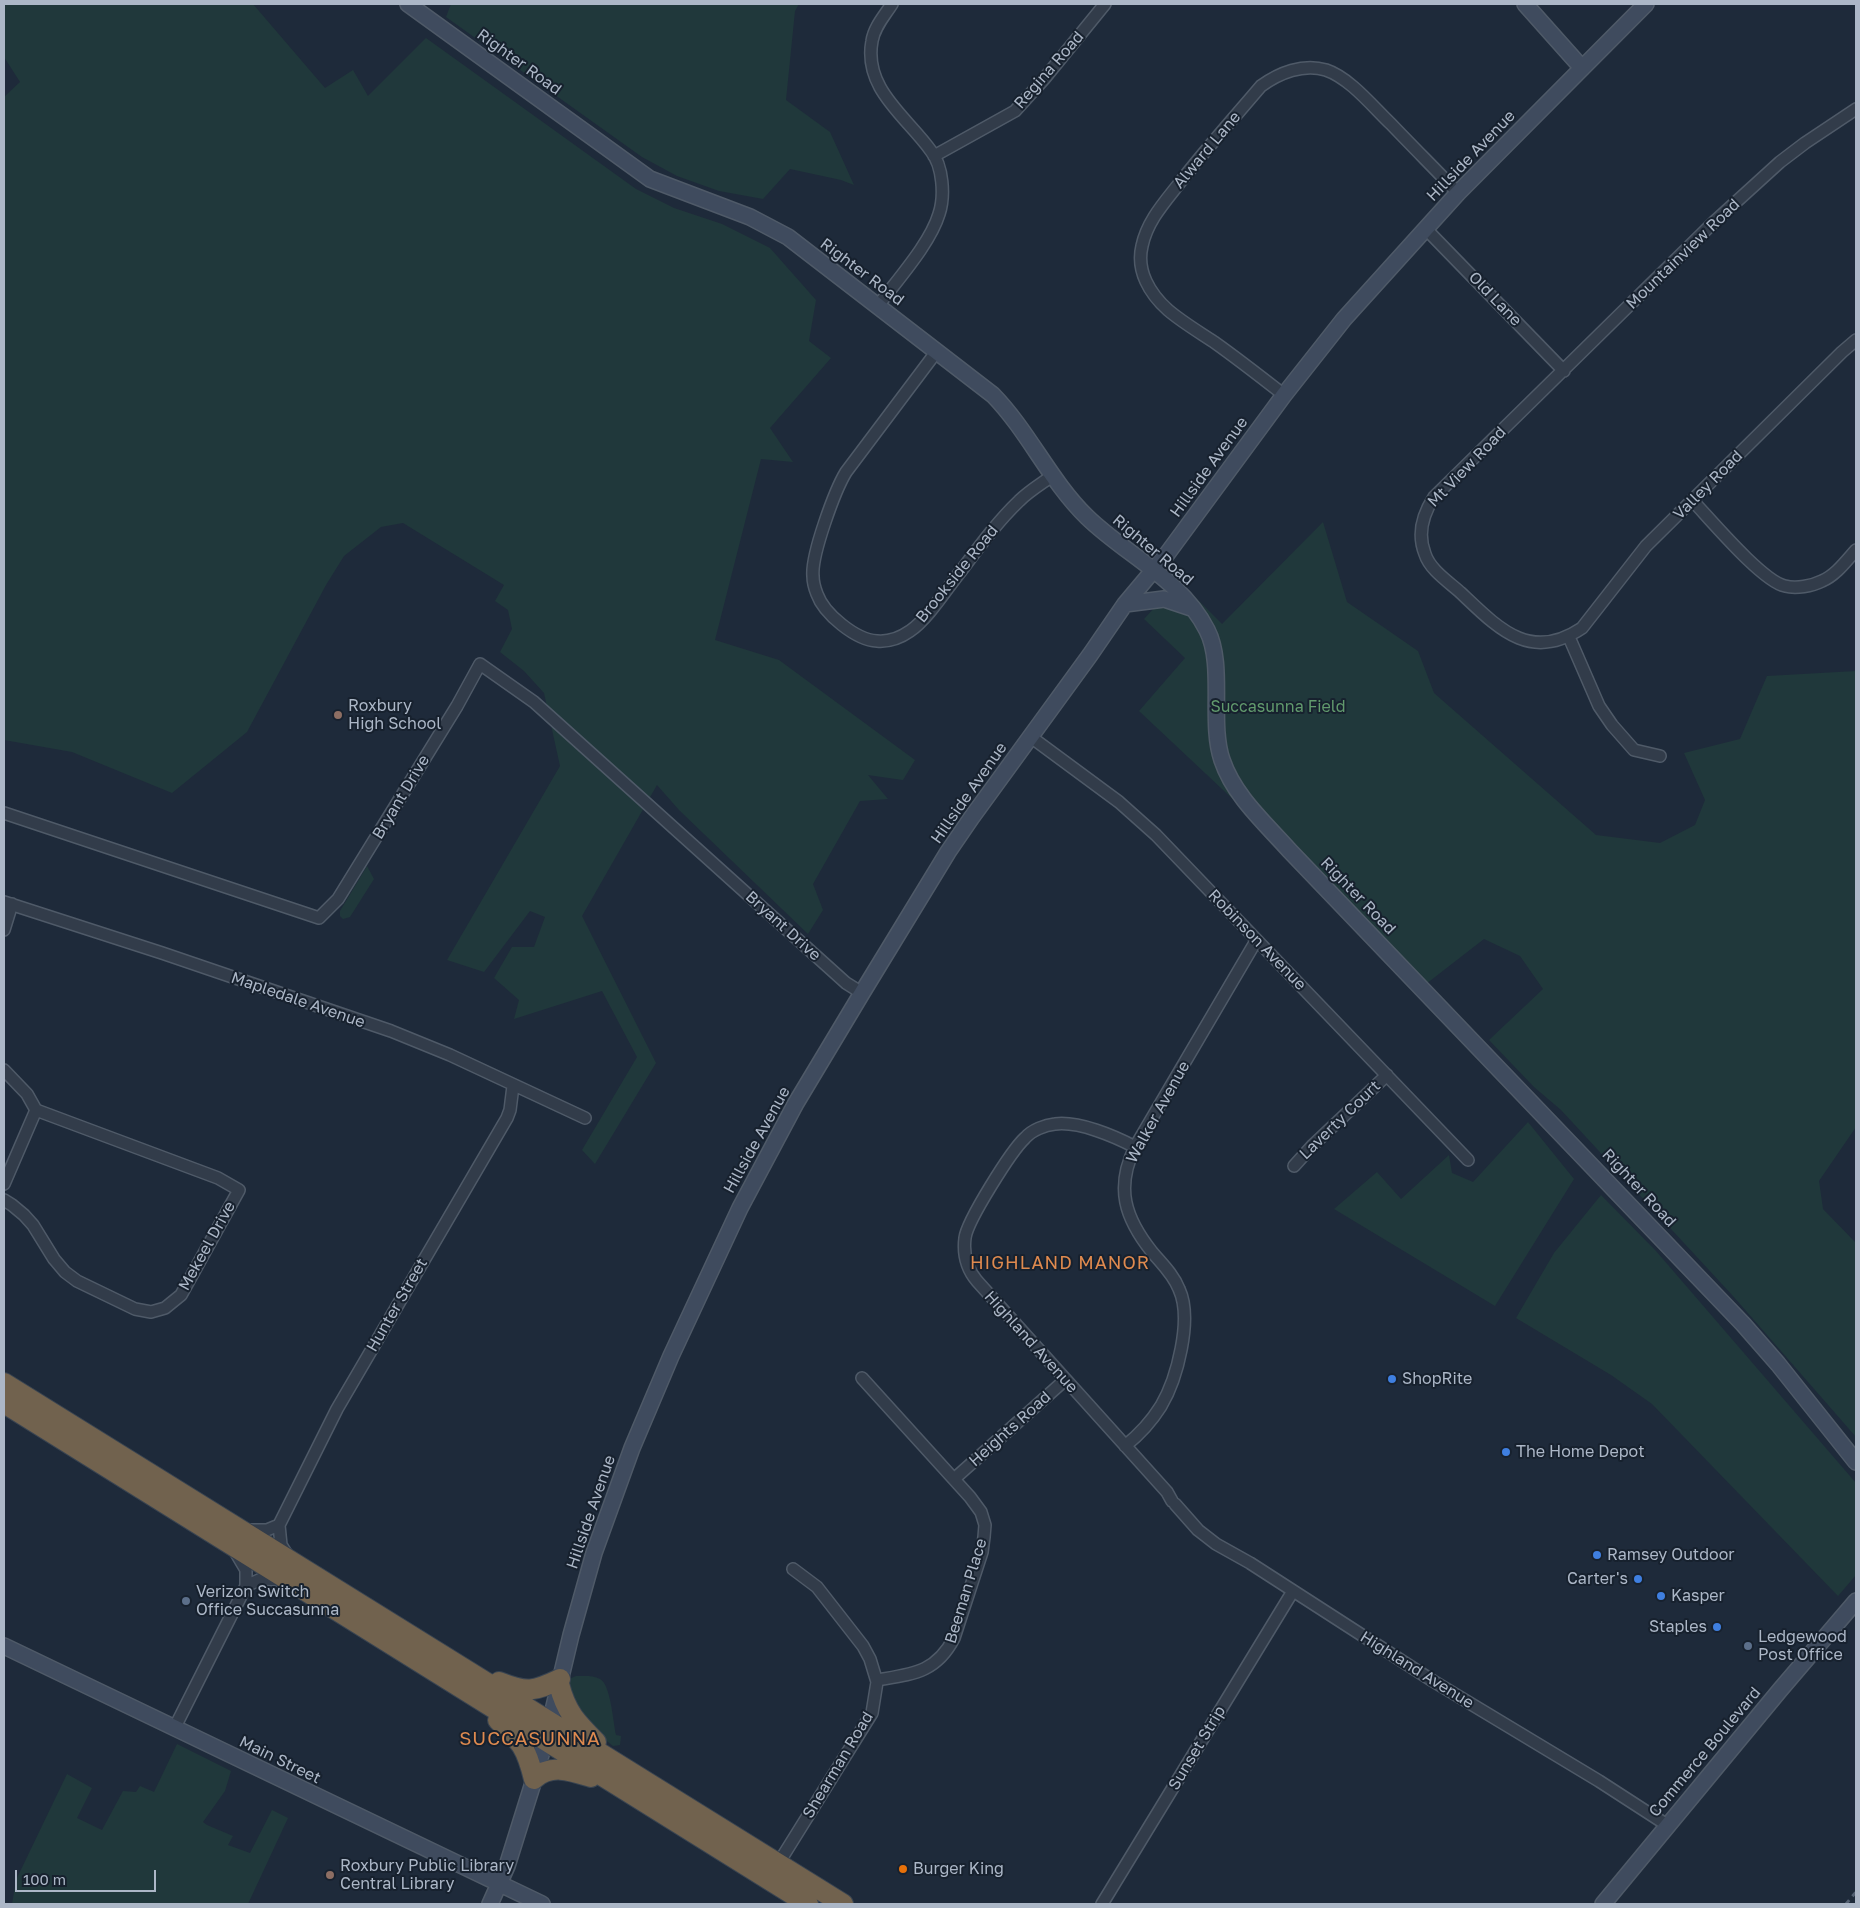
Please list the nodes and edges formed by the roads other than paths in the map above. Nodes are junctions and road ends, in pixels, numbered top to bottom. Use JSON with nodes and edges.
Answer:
{"nodes":[{"id":1,"x":408,"y":4,"type":"edge"},
{"id":2,"x":892,"y":4,"type":"edge"},
{"id":3,"x":1105,"y":4,"type":"edge"},
{"id":4,"x":1525,"y":4,"type":"edge"},
{"id":5,"x":1646,"y":4,"type":"edge"},
{"id":6,"x":1582,"y":68,"type":"junction"},
{"id":7,"x":1856,"y":109,"type":"edge"},
{"id":8,"x":934,"y":156,"type":"junction"},
{"id":9,"x":1458,"y":193,"type":"junction"},
{"id":10,"x":1426,"y":228,"type":"junction"},
{"id":11,"x":878,"y":306,"type":"junction"},
{"id":12,"x":1856,"y":340,"type":"edge"},
{"id":13,"x":937,"y":351,"type":"junction"},
{"id":14,"x":1564,"y":371,"type":"junction"},
{"id":15,"x":1284,"y":395,"type":"junction"},
{"id":16,"x":1519,"y":413,"type":"joint"},
{"id":17,"x":1052,"y":476,"type":"junction"},
{"id":18,"x":1692,"y":500,"type":"junction"},
{"id":19,"x":1856,"y":550,"type":"edge"},
{"id":20,"x":1153,"y":570,"type":"junction"},
{"id":21,"x":1125,"y":604,"type":"junction"},
{"id":22,"x":1192,"y":608,"type":"junction"},
{"id":23,"x":1569,"y":637,"type":"junction"},
{"id":24,"x":1031,"y":737,"type":"junction"},
{"id":25,"x":1660,"y":756,"type":"dead end"},
{"id":26,"x":4,"y":813,"type":"edge"},
{"id":27,"x":8,"y":903,"type":"edge"},
{"id":28,"x":4,"y":930,"type":"edge"},
{"id":29,"x":1256,"y":940,"type":"junction"},
{"id":30,"x":862,"y":993,"type":"junction"},
{"id":31,"x":4,"y":1070,"type":"edge"},
{"id":32,"x":1387,"y":1075,"type":"junction"},
{"id":33,"x":513,"y":1086,"type":"junction"},
{"id":34,"x":36,"y":1110,"type":"junction"},
{"id":35,"x":585,"y":1118,"type":"dead end"},
{"id":36,"x":1135,"y":1147,"type":"junction"},
{"id":37,"x":1468,"y":1160,"type":"dead end"},
{"id":38,"x":1294,"y":1166,"type":"dead end"},
{"id":39,"x":4,"y":1184,"type":"edge"},
{"id":40,"x":4,"y":1200,"type":"edge"},
{"id":41,"x":862,"y":1378,"type":"dead end"},
{"id":42,"x":1065,"y":1380,"type":"junction"},
{"id":43,"x":4,"y":1383,"type":"edge"},
{"id":44,"x":4,"y":1403,"type":"edge"},
{"id":45,"x":1125,"y":1446,"type":"junction"},
{"id":46,"x":1856,"y":1462,"type":"edge"},
{"id":47,"x":954,"y":1479,"type":"junction"},
{"id":48,"x":279,"y":1524,"type":"junction"},
{"id":49,"x":232,"y":1535,"type":"junction"},
{"id":50,"x":292,"y":1562,"type":"junction"},
{"id":51,"x":793,"y":1569,"type":"dead end"},
{"id":52,"x":293,"y":1584,"type":"junction"},
{"id":53,"x":246,"y":1586,"type":"junction"},
{"id":54,"x":1293,"y":1591,"type":"junction"},
{"id":55,"x":1856,"y":1601,"type":"edge"},
{"id":56,"x":4,"y":1646,"type":"edge"},
{"id":57,"x":463,"y":1668,"type":"junction"},
{"id":58,"x":876,"y":1680,"type":"junction"},
{"id":59,"x":560,"y":1681,"type":"junction"},
{"id":60,"x":468,"y":1691,"type":"junction"},
{"id":61,"x":174,"y":1729,"type":"junction"},
{"id":62,"x":547,"y":1732,"type":"junction"},
{"id":63,"x":616,"y":1764,"type":"junction"},
{"id":64,"x":534,"y":1779,"type":"junction"},
{"id":65,"x":618,"y":1786,"type":"junction"},
{"id":66,"x":1667,"y":1825,"type":"junction"},
{"id":67,"x":778,"y":1864,"type":"junction"},
{"id":68,"x":499,"y":1884,"type":"junction"},
{"id":69,"x":490,"y":1904,"type":"edge"},
{"id":70,"x":542,"y":1904,"type":"edge"},
{"id":71,"x":808,"y":1904,"type":"edge"},
{"id":72,"x":843,"y":1904,"type":"edge"},
{"id":73,"x":1102,"y":1904,"type":"edge"},
{"id":74,"x":1603,"y":1904,"type":"edge"}],
"edges":[{"from":1,"to":11,"type":"street","name":"Righter Road"},
{"from":2,"to":8,"type":"street"},
{"from":3,"to":8,"type":"street","name":"Regina Road"},
{"from":4,"to":6,"type":"street"},
{"from":5,"to":6,"type":"street","name":"Hillside Avenue"},
{"from":6,"to":9,"type":"street","name":"Hillside Avenue"},
{"from":7,"to":14,"type":"street","name":"Mountainview Road"},
{"from":8,"to":11,"type":"street"},
{"from":9,"to":10,"type":"street","name":"Hillside Avenue"},
{"from":9,"to":15,"type":"street","name":"Alward Lane"},
{"from":10,"to":14,"type":"street","name":"Old Lane"},
{"from":10,"to":15,"type":"street","name":"Hillside Avenue"},
{"from":11,"to":13,"type":"street","name":"Righter Road"},
{"from":12,"to":18,"type":"street","name":"Valley Road"},
{"from":13,"to":17,"type":"street","name":"Righter Road"},
{"from":13,"to":17,"type":"street","name":"Brookside Road"},
{"from":14,"to":16,"type":"street","name":"Mountainview Road"},
{"from":15,"to":20,"type":"street","name":"Hillside Avenue"},
{"from":16,"to":23,"type":"street","name":"Mt View Road"},
{"from":17,"to":20,"type":"street","name":"Righter Road"},
{"from":18,"to":19,"type":"street"},
{"from":18,"to":23,"type":"street","name":"Valley Road"},
{"from":20,"to":21,"type":"street","name":"Hillside Avenue"},
{"from":20,"to":22,"type":"street","name":"Righter Road"},
{"from":21,"to":22,"type":"street"},
{"from":21,"to":24,"type":"street","name":"Hillside Avenue"},
{"from":22,"to":46,"type":"street","name":"Righter Road"},
{"from":23,"to":25,"type":"street"},
{"from":24,"to":29,"type":"street","name":"Robinson Avenue"},
{"from":24,"to":30,"type":"street","name":"Hillside Avenue"},
{"from":26,"to":30,"type":"street","name":"Bryant Drive"},
{"from":27,"to":28,"type":"street"},
{"from":27,"to":33,"type":"street","name":"Mapledale Avenue"},
{"from":29,"to":32,"type":"street","name":"Robinson Avenue"},
{"from":29,"to":36,"type":"street","name":"Walker Avenue"},
{"from":30,"to":59,"type":"street","name":"Hillside Avenue"},
{"from":31,"to":34,"type":"street"},
{"from":32,"to":37,"type":"street","name":"Robinson Avenue"},
{"from":32,"to":38,"type":"street","name":"Laverty Court"},
{"from":33,"to":35,"type":"street","name":"Mapledale Avenue"},
{"from":33,"to":48,"type":"street","name":"Hunter Street"},
{"from":34,"to":39,"type":"street"},
{"from":34,"to":40,"type":"street","name":"Mekeel Drive"},
{"from":36,"to":42,"type":"street","name":"Highland Avenue"},
{"from":36,"to":45,"type":"street","name":"Walker Avenue"},
{"from":41,"to":47,"type":"street","name":"Beeman Place"},
{"from":42,"to":45,"type":"street","name":"Highland Avenue"},
{"from":42,"to":47,"type":"street","name":"Heights Road"},
{"from":43,"to":49,"type":"highway"},
{"from":44,"to":49,"type":"highway"},
{"from":45,"to":54,"type":"street","name":"Highland Avenue"},
{"from":47,"to":58,"type":"street","name":"Beeman Place"},
{"from":48,"to":49,"type":"street"},
{"from":48,"to":50,"type":"street"},
{"from":49,"to":50,"type":"highway"},
{"from":49,"to":52,"type":"highway"},
{"from":49,"to":53,"type":"street"},
{"from":50,"to":57,"type":"highway"},
{"from":51,"to":58,"type":"street","name":"Shearman Road"},
{"from":52,"to":53,"type":"street"},
{"from":52,"to":60,"type":"highway"},
{"from":53,"to":61,"type":"street"},
{"from":54,"to":66,"type":"street","name":"Highland Avenue"},
{"from":54,"to":73,"type":"street","name":"Sunset Strip"},
{"from":55,"to":66,"type":"street","name":"Commerce Boulevard"},
{"from":56,"to":61,"type":"street","name":"Main Street"},
{"from":57,"to":59,"type":"highway"},
{"from":57,"to":62,"type":"highway"},
{"from":58,"to":67,"type":"street","name":"Shearman Road"},
{"from":59,"to":62,"type":"street","name":"Hillside Avenue"},
{"from":59,"to":63,"type":"highway"},
{"from":60,"to":62,"type":"highway"},
{"from":60,"to":64,"type":"highway"},
{"from":61,"to":68,"type":"street","name":"Main Street"},
{"from":62,"to":63,"type":"highway"},
{"from":62,"to":64,"type":"street","name":"Hillside Avenue"},
{"from":62,"to":65,"type":"highway"},
{"from":63,"to":67,"type":"highway"},
{"from":64,"to":65,"type":"highway"},
{"from":64,"to":68,"type":"street","name":"Hillside Avenue"},
{"from":65,"to":71,"type":"highway"},
{"from":66,"to":74,"type":"street","name":"Commerce Boulevard"},
{"from":67,"to":72,"type":"highway"},
{"from":68,"to":69,"type":"street","name":"Hillside Avenue"},
{"from":68,"to":70,"type":"street","name":"Main Street"}]}
